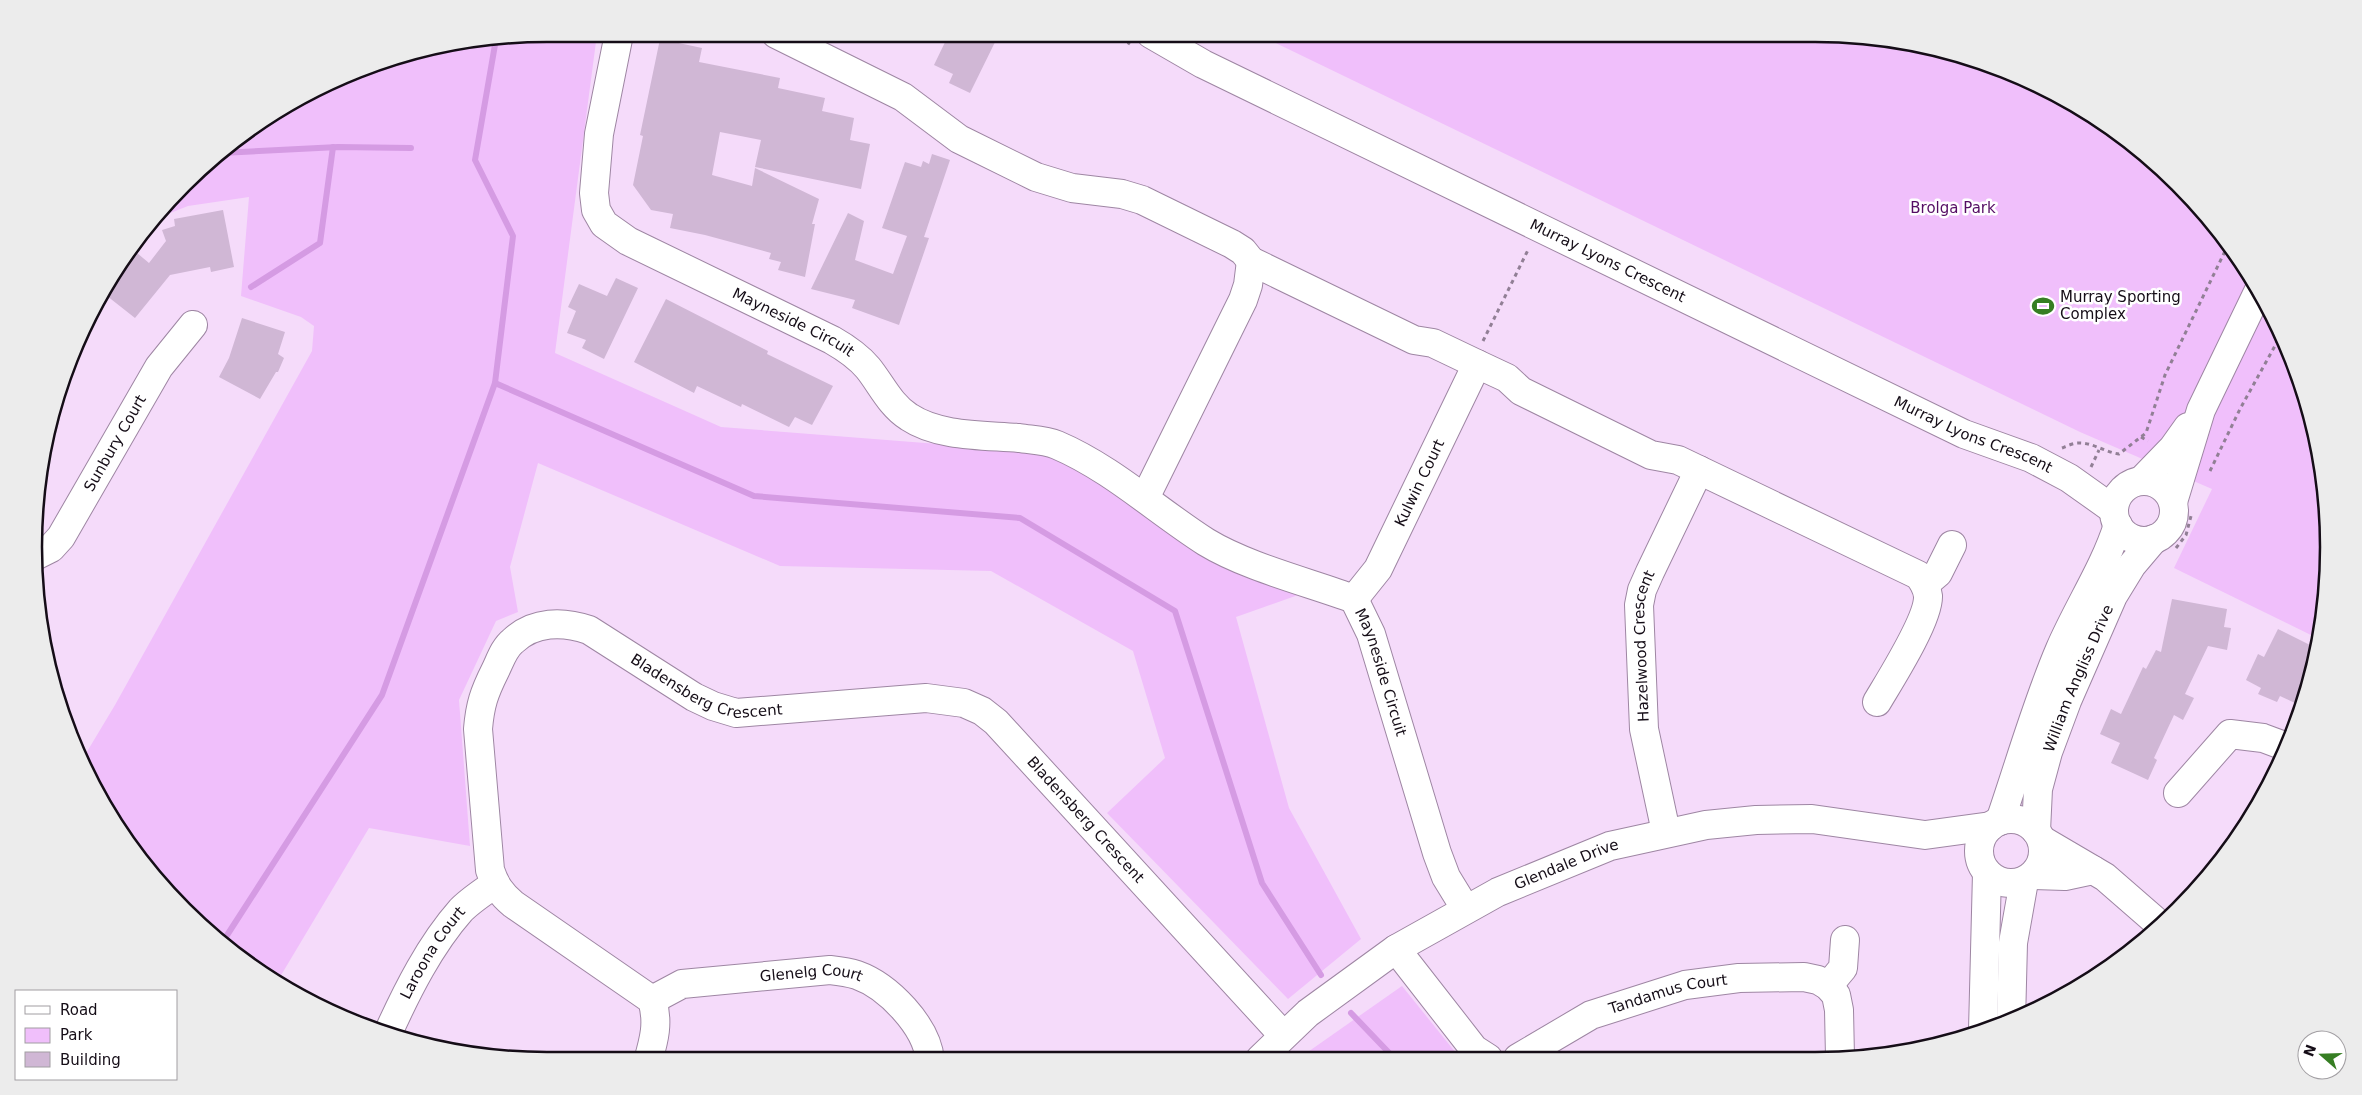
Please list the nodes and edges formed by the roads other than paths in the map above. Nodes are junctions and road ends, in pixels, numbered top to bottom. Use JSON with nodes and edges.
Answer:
{"nodes":[{"id":1,"x":617,"y":42,"type":"edge"},
{"id":2,"x":792,"y":42,"type":"edge"},
{"id":3,"x":1165,"y":42,"type":"edge"},
{"id":4,"x":1251,"y":261,"type":"junction"},
{"id":5,"x":2254,"y":300,"type":"edge"},
{"id":6,"x":193,"y":325,"type":"dead end"},
{"id":7,"x":1477,"y":364,"type":"junction"},
{"id":8,"x":2201,"y":410,"type":"junction"},
{"id":9,"x":1699,"y":470,"type":"junction"},
{"id":10,"x":2069,"y":478,"type":"junction"},
{"id":11,"x":2136,"y":482,"type":"junction"},
{"id":12,"x":1145,"y":498,"type":"junction"},
{"id":13,"x":2183,"y":506,"type":"junction"},
{"id":14,"x":2116,"y":518,"type":"junction"},
{"id":15,"x":1952,"y":544,"type":"dead end"},
{"id":16,"x":2164,"y":544,"type":"junction"},
{"id":17,"x":42,"y":552,"type":"edge"},
{"id":18,"x":1925,"y":584,"type":"junction"},
{"id":19,"x":1354,"y":599,"type":"junction"},
{"id":20,"x":1877,"y":702,"type":"dead end"},
{"id":21,"x":2280,"y":744,"type":"edge"},
{"id":22,"x":2178,"y":793,"type":"dead end"},
{"id":23,"x":1996,"y":823,"type":"junction"},
{"id":24,"x":1666,"y":832,"type":"junction"},
{"id":25,"x":1925,"y":835,"type":"junction"},
{"id":26,"x":2039,"y":835,"type":"junction"},
{"id":27,"x":1985,"y":869,"type":"junction"},
{"id":28,"x":2093,"y":870,"type":"junction"},
{"id":29,"x":2029,"y":878,"type":"junction"},
{"id":30,"x":495,"y":884,"type":"junction"},
{"id":31,"x":1465,"y":908,"type":"junction"},
{"id":32,"x":2155,"y":920,"type":"edge"},
{"id":33,"x":1845,"y":940,"type":"dead end"},
{"id":34,"x":1396,"y":949,"type":"junction"},
{"id":35,"x":1828,"y":986,"type":"junction"},
{"id":36,"x":652,"y":1000,"type":"junction"},
{"id":37,"x":2012,"y":1012,"type":"edge"},
{"id":38,"x":1983,"y":1024,"type":"edge"},
{"id":39,"x":391,"y":1028,"type":"edge"},
{"id":40,"x":1283,"y":1035,"type":"junction"},
{"id":41,"x":1840,"y":1051,"type":"edge"},
{"id":42,"x":650,"y":1052,"type":"edge"},
{"id":43,"x":929,"y":1052,"type":"edge"},
{"id":44,"x":1267,"y":1052,"type":"edge"},
{"id":45,"x":1479,"y":1052,"type":"edge"},
{"id":46,"x":1528,"y":1052,"type":"edge"}],
"edges":[{"from":1,"to":12,"type":"street","name":"Mayneside Circuit"},
{"from":2,"to":4,"type":"street"},
{"from":3,"to":10,"type":"street","name":"Murray Lyons Crescent"},
{"from":4,"to":7,"type":"street"},
{"from":4,"to":12,"type":"street"},
{"from":5,"to":8,"type":"street"},
{"from":6,"to":17,"type":"street","name":"Sunbury Court"},
{"from":7,"to":9,"type":"street"},
{"from":7,"to":19,"type":"street","name":"Kulwin Court"},
{"from":8,"to":11,"type":"street"},
{"from":8,"to":13,"type":"street"},
{"from":9,"to":18,"type":"street"},
{"from":9,"to":24,"type":"street","name":"Hazelwood Crescent"},
{"from":10,"to":11,"type":"street","name":"Murray Lyons Crescent"},
{"from":10,"to":14,"type":"street","name":"Murray Lyons Crescent"},
{"from":11,"to":13,"type":"street"},
{"from":11,"to":14,"type":"street"},
{"from":12,"to":19,"type":"street","name":"Mayneside Circuit"},
{"from":13,"to":16,"type":"street"},
{"from":14,"to":16,"type":"street"},
{"from":14,"to":23,"type":"street","name":"William Angliss Drive"},
{"from":15,"to":18,"type":"street"},
{"from":16,"to":26,"type":"street","name":"William Angliss Drive"},
{"from":18,"to":20,"type":"street"},
{"from":19,"to":31,"type":"street","name":"Mayneside Circuit"},
{"from":21,"to":22,"type":"street"},
{"from":23,"to":25,"type":"street","name":"Glendale Drive"},
{"from":23,"to":26,"type":"street"},
{"from":23,"to":27,"type":"street"},
{"from":24,"to":25,"type":"street","name":"Glendale Drive"},
{"from":24,"to":31,"type":"street","name":"Glendale Drive"},
{"from":25,"to":27,"type":"street","name":"Glendale Drive"},
{"from":26,"to":28,"type":"street"},
{"from":26,"to":29,"type":"street"},
{"from":27,"to":29,"type":"street"},
{"from":27,"to":38,"type":"street"},
{"from":28,"to":29,"type":"street"},
{"from":28,"to":32,"type":"street"},
{"from":29,"to":37,"type":"street"},
{"from":30,"to":36,"type":"street","name":"Bladensberg Crescent"},
{"from":30,"to":39,"type":"street","name":"Laroona Court"},
{"from":30,"to":40,"type":"street","name":"Bladensberg Crescent"},
{"from":31,"to":34,"type":"street","name":"Glendale Drive"},
{"from":33,"to":35,"type":"street"},
{"from":34,"to":40,"type":"street","name":"Glendale Drive"},
{"from":34,"to":45,"type":"street"},
{"from":35,"to":41,"type":"street"},
{"from":35,"to":46,"type":"street","name":"Tandamus Court"},
{"from":36,"to":42,"type":"street"},
{"from":36,"to":43,"type":"street","name":"Glenelg Court"},
{"from":40,"to":44,"type":"street","name":"Glendale Drive"}]}
